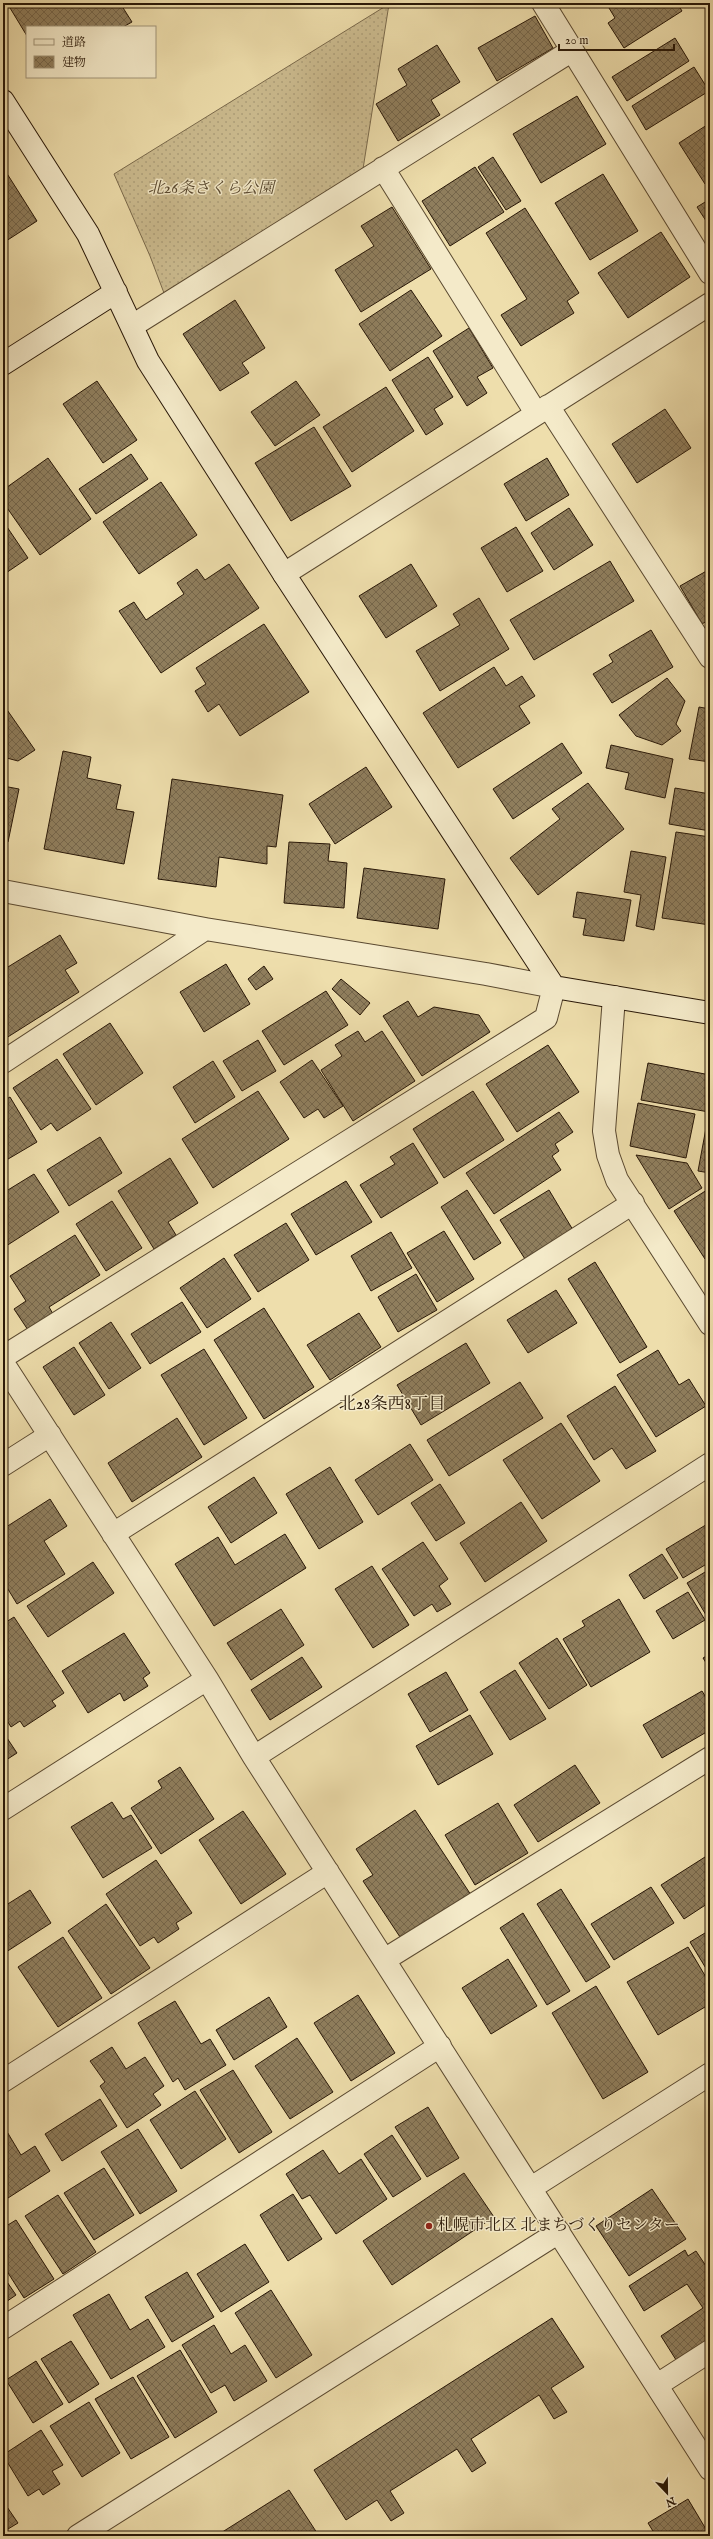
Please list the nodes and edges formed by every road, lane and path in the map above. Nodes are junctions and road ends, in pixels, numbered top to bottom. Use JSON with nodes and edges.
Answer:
{"nodes":[{"id":1,"x":543,"y":3,"type":"edge"},
{"id":2,"x":571,"y":51,"type":"junction"},
{"id":3,"x":3,"y":101,"type":"edge"},
{"id":4,"x":383,"y":168,"type":"junction"},
{"id":5,"x":710,"y":273,"type":"edge"},
{"id":6,"x":116,"y":292,"type":"junction"},
{"id":7,"x":710,"y":304,"type":"edge"},
{"id":8,"x":132,"y":326,"type":"junction"},
{"id":9,"x":3,"y":364,"type":"edge"},
{"id":10,"x":542,"y":409,"type":"junction"},
{"id":11,"x":284,"y":574,"type":"junction"},
{"id":12,"x":710,"y":657,"type":"edge"},
{"id":13,"x":3,"y":891,"type":"edge"},
{"id":14,"x":205,"y":929,"type":"junction"},
{"id":15,"x":554,"y":987,"type":"junction"},
{"id":16,"x":614,"y":998,"type":"junction"},
{"id":17,"x":710,"y":1013,"type":"edge"},
{"id":18,"x":3,"y":1062,"type":"edge"},
{"id":19,"x":632,"y":1203,"type":"junction"},
{"id":20,"x":710,"y":1324,"type":"edge"},
{"id":21,"x":3,"y":1357,"type":"edge"},
{"id":22,"x":3,"y":1363,"type":"edge"},
{"id":23,"x":50,"y":1436,"type":"junction"},
{"id":24,"x":710,"y":1464,"type":"edge"},
{"id":25,"x":3,"y":1465,"type":"edge"},
{"id":26,"x":113,"y":1534,"type":"junction"},
{"id":27,"x":207,"y":1678,"type":"junction"},
{"id":28,"x":254,"y":1757,"type":"junction"},
{"id":29,"x":710,"y":1758,"type":"edge"},
{"id":30,"x":3,"y":1809,"type":"edge"},
{"id":31,"x":328,"y":1872,"type":"junction"},
{"id":32,"x":384,"y":1960,"type":"junction"},
{"id":33,"x":440,"y":2046,"type":"junction"},
{"id":34,"x":710,"y":2074,"type":"edge"},
{"id":35,"x":3,"y":2081,"type":"edge"},
{"id":36,"x":531,"y":2188,"type":"junction"},
{"id":37,"x":559,"y":2232,"type":"junction"},
{"id":38,"x":3,"y":2328,"type":"edge"},
{"id":39,"x":710,"y":2351,"type":"edge"},
{"id":40,"x":657,"y":2385,"type":"junction"},
{"id":41,"x":710,"y":2469,"type":"edge"},
{"id":42,"x":78,"y":2536,"type":"edge"}],
"edges":[{"from":1,"to":2,"type":"street"},
{"from":2,"to":4,"type":"street"},
{"from":2,"to":5,"type":"street"},
{"from":3,"to":6,"type":"street"},
{"from":4,"to":8,"type":"street"},
{"from":4,"to":10,"type":"street"},
{"from":6,"to":8,"type":"street"},
{"from":6,"to":9,"type":"street"},
{"from":7,"to":10,"type":"street"},
{"from":8,"to":11,"type":"street"},
{"from":10,"to":11,"type":"street"},
{"from":10,"to":12,"type":"street"},
{"from":11,"to":15,"type":"street"},
{"from":13,"to":14,"type":"street"},
{"from":14,"to":15,"type":"street"},
{"from":14,"to":18,"type":"street"},
{"from":15,"to":16,"type":"street"},
{"from":15,"to":21,"type":"street"},
{"from":16,"to":17,"type":"street"},
{"from":16,"to":19,"type":"street"},
{"from":19,"to":20,"type":"street"},
{"from":19,"to":26,"type":"street"},
{"from":22,"to":23,"type":"street"},
{"from":23,"to":25,"type":"street"},
{"from":23,"to":26,"type":"street"},
{"from":24,"to":28,"type":"street"},
{"from":26,"to":27,"type":"street"},
{"from":27,"to":28,"type":"street"},
{"from":27,"to":30,"type":"street"},
{"from":28,"to":31,"type":"street"},
{"from":29,"to":32,"type":"street"},
{"from":31,"to":32,"type":"street"},
{"from":31,"to":35,"type":"street"},
{"from":32,"to":33,"type":"street"},
{"from":33,"to":36,"type":"street"},
{"from":33,"to":38,"type":"street"},
{"from":34,"to":36,"type":"street"},
{"from":36,"to":37,"type":"street"},
{"from":37,"to":40,"type":"street"},
{"from":37,"to":42,"type":"street"},
{"from":39,"to":40,"type":"street"},
{"from":40,"to":41,"type":"street"}]}
